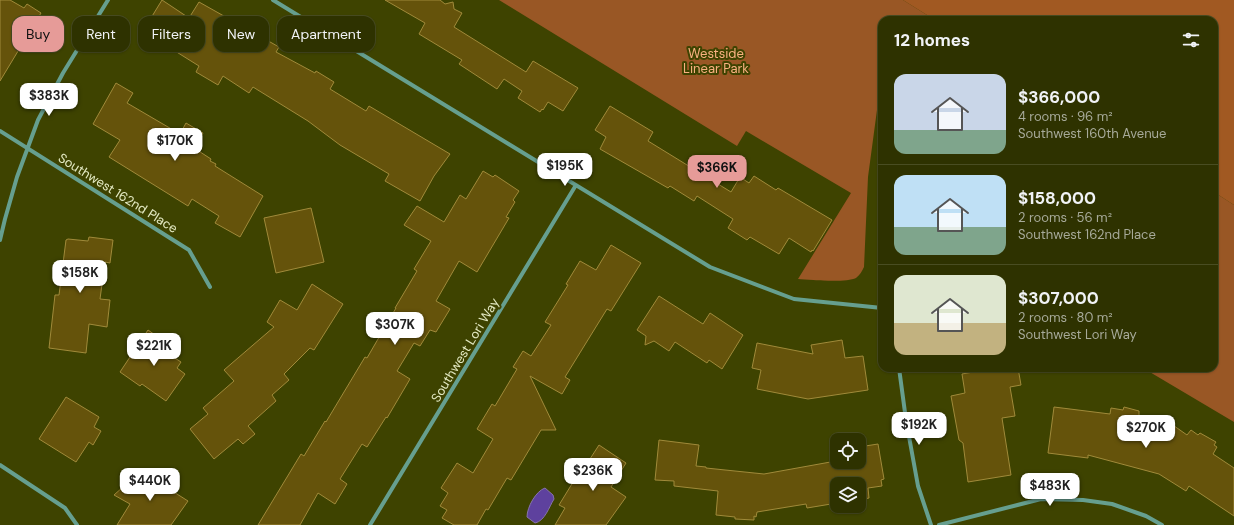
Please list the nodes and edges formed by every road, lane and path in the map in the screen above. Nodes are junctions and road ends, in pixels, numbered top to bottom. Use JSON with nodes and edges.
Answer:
{"nodes":[{"id":1,"x":108,"y":0,"type":"edge"},
{"id":2,"x":273,"y":0,"type":"edge"},
{"id":3,"x":0,"y":131,"type":"edge"},
{"id":4,"x":28,"y":148,"type":"junction"},
{"id":5,"x":576,"y":185,"type":"junction"},
{"id":6,"x":0,"y":240,"type":"edge"},
{"id":7,"x":210,"y":287,"type":"dead end"},
{"id":8,"x":878,"y":308,"type":"edge"},
{"id":9,"x":900,"y":372,"type":"edge"},
{"id":10,"x":0,"y":465,"type":"edge"},
{"id":11,"x":77,"y":525,"type":"edge"},
{"id":12,"x":370,"y":525,"type":"edge"},
{"id":13,"x":931,"y":525,"type":"edge"},
{"id":14,"x":939,"y":525,"type":"edge"},
{"id":15,"x":1162,"y":525,"type":"edge"}],
"edges":[{"from":1,"to":4,"type":"street"},
{"from":2,"to":5,"type":"street"},
{"from":3,"to":4,"type":"street","name":"Southwest 162nd Place"},
{"from":4,"to":6,"type":"street"},
{"from":4,"to":7,"type":"street","name":"Southwest 162nd Place"},
{"from":5,"to":8,"type":"street"},
{"from":5,"to":12,"type":"street","name":"Southwest Lori Way"},
{"from":9,"to":13,"type":"street"},
{"from":10,"to":11,"type":"street"},
{"from":14,"to":15,"type":"street"}]}
